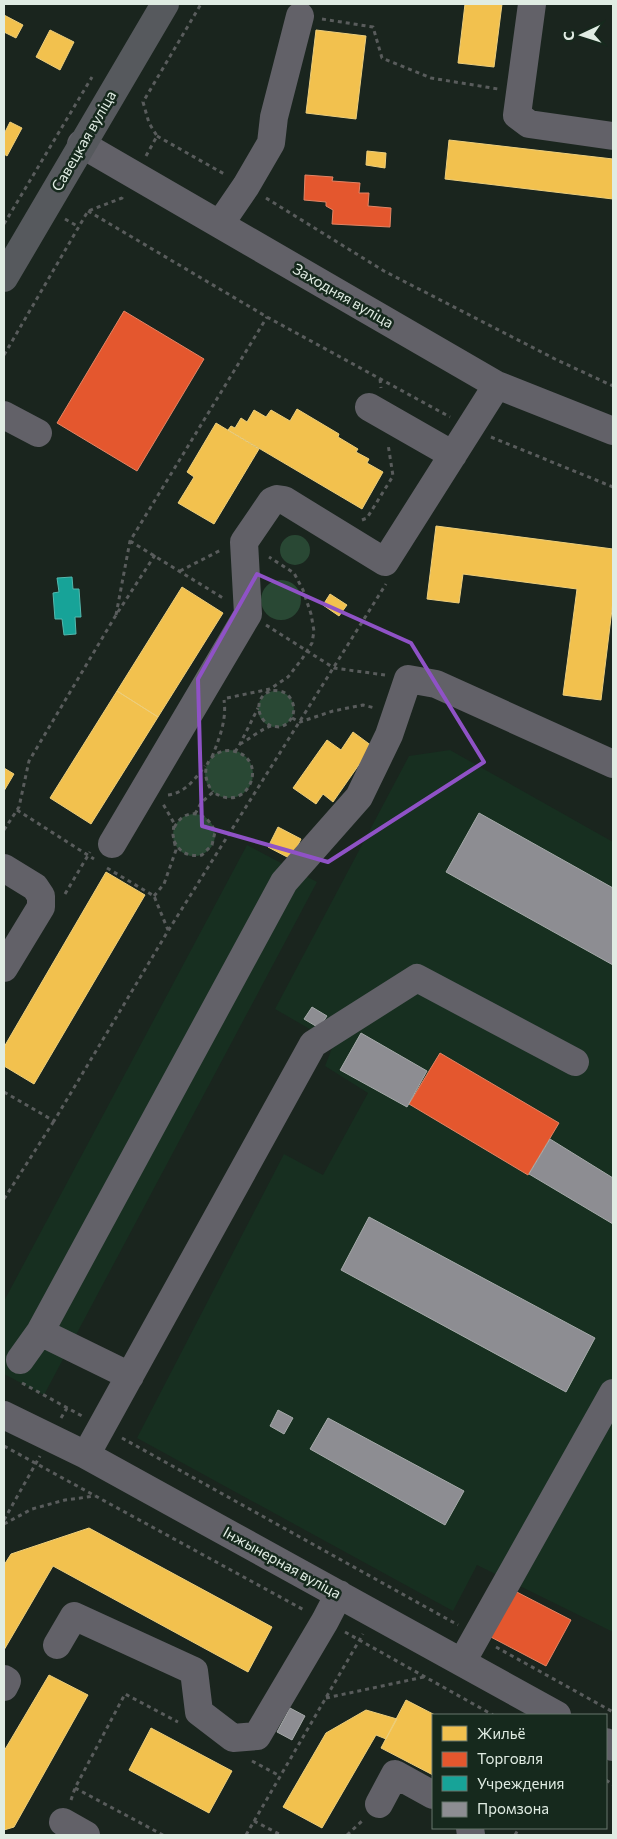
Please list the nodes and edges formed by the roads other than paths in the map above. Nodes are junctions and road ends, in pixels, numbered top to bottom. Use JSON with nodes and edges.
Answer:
{"nodes":[{"id":1,"x":165,"y":4,"type":"edge"},
{"id":2,"x":532,"y":4,"type":"edge"},
{"id":3,"x":300,"y":16,"type":"road end"},
{"id":4,"x":613,"y":136,"type":"edge"},
{"id":5,"x":81,"y":144,"type":"junction"},
{"id":6,"x":220,"y":224,"type":"junction"},
{"id":7,"x":4,"y":278,"type":"edge"},
{"id":8,"x":497,"y":385,"type":"junction"},
{"id":9,"x":369,"y":407,"type":"dead end"},
{"id":10,"x":4,"y":415,"type":"edge"},
{"id":11,"x":613,"y":431,"type":"edge"},
{"id":12,"x":38,"y":433,"type":"dead end"},
{"id":13,"x":453,"y":454,"type":"junction"},
{"id":14,"x":613,"y":764,"type":"edge"},
{"id":15,"x":112,"y":844,"type":"dead end"},
{"id":16,"x":4,"y":868,"type":"edge"},
{"id":17,"x":4,"y":968,"type":"edge"},
{"id":18,"x":575,"y":1062,"type":"dead end"},
{"id":19,"x":40,"y":1332,"type":"junction"},
{"id":20,"x":20,"y":1371,"type":"road end"},
{"id":21,"x":130,"y":1376,"type":"junction"},
{"id":22,"x":613,"y":1393,"type":"edge"},
{"id":23,"x":7,"y":1424,"type":"edge"},
{"id":24,"x":86,"y":1455,"type":"junction"},
{"id":25,"x":339,"y":1594,"type":"junction"},
{"id":26,"x":57,"y":1645,"type":"dead end"},
{"id":27,"x":462,"y":1662,"type":"junction"},
{"id":28,"x":4,"y":1679,"type":"edge"},
{"id":29,"x":4,"y":1687,"type":"edge"},
{"id":30,"x":555,"y":1714,"type":"edge"},
{"id":31,"x":432,"y":1794,"type":"edge"},
{"id":32,"x":379,"y":1804,"type":"dead end"},
{"id":33,"x":63,"y":1822,"type":"road end"},
{"id":34,"x":86,"y":1835,"type":"edge"}],
"edges":[{"from":1,"to":5,"type":"main road","name":"Савецкая вуліца"},
{"from":2,"to":4,"type":"street"},
{"from":3,"to":6,"type":"street"},
{"from":5,"to":6,"type":"street","name":"Заходняя вуліца"},
{"from":5,"to":7,"type":"main road","name":"Савецкая вуліца"},
{"from":6,"to":8,"type":"street","name":"Заходняя вуліца"},
{"from":8,"to":11,"type":"street","name":"Заходняя вуліца"},
{"from":8,"to":13,"type":"street"},
{"from":9,"to":13,"type":"street"},
{"from":10,"to":12,"type":"street"},
{"from":13,"to":15,"type":"street"},
{"from":14,"to":19,"type":"street"},
{"from":16,"to":17,"type":"street"},
{"from":18,"to":21,"type":"street"},
{"from":19,"to":20,"type":"street"},
{"from":19,"to":21,"type":"street"},
{"from":21,"to":24,"type":"street"},
{"from":22,"to":27,"type":"street"},
{"from":23,"to":24,"type":"street","name":"Інжынерная вуліца"},
{"from":24,"to":25,"type":"street","name":"Інжынерная вуліца"},
{"from":25,"to":26,"type":"street"},
{"from":25,"to":27,"type":"street","name":"Інжынерная вуліца"},
{"from":27,"to":30,"type":"street","name":"Інжынерная вуліца"},
{"from":28,"to":29,"type":"street"},
{"from":31,"to":32,"type":"street"},
{"from":33,"to":34,"type":"street"}]}
